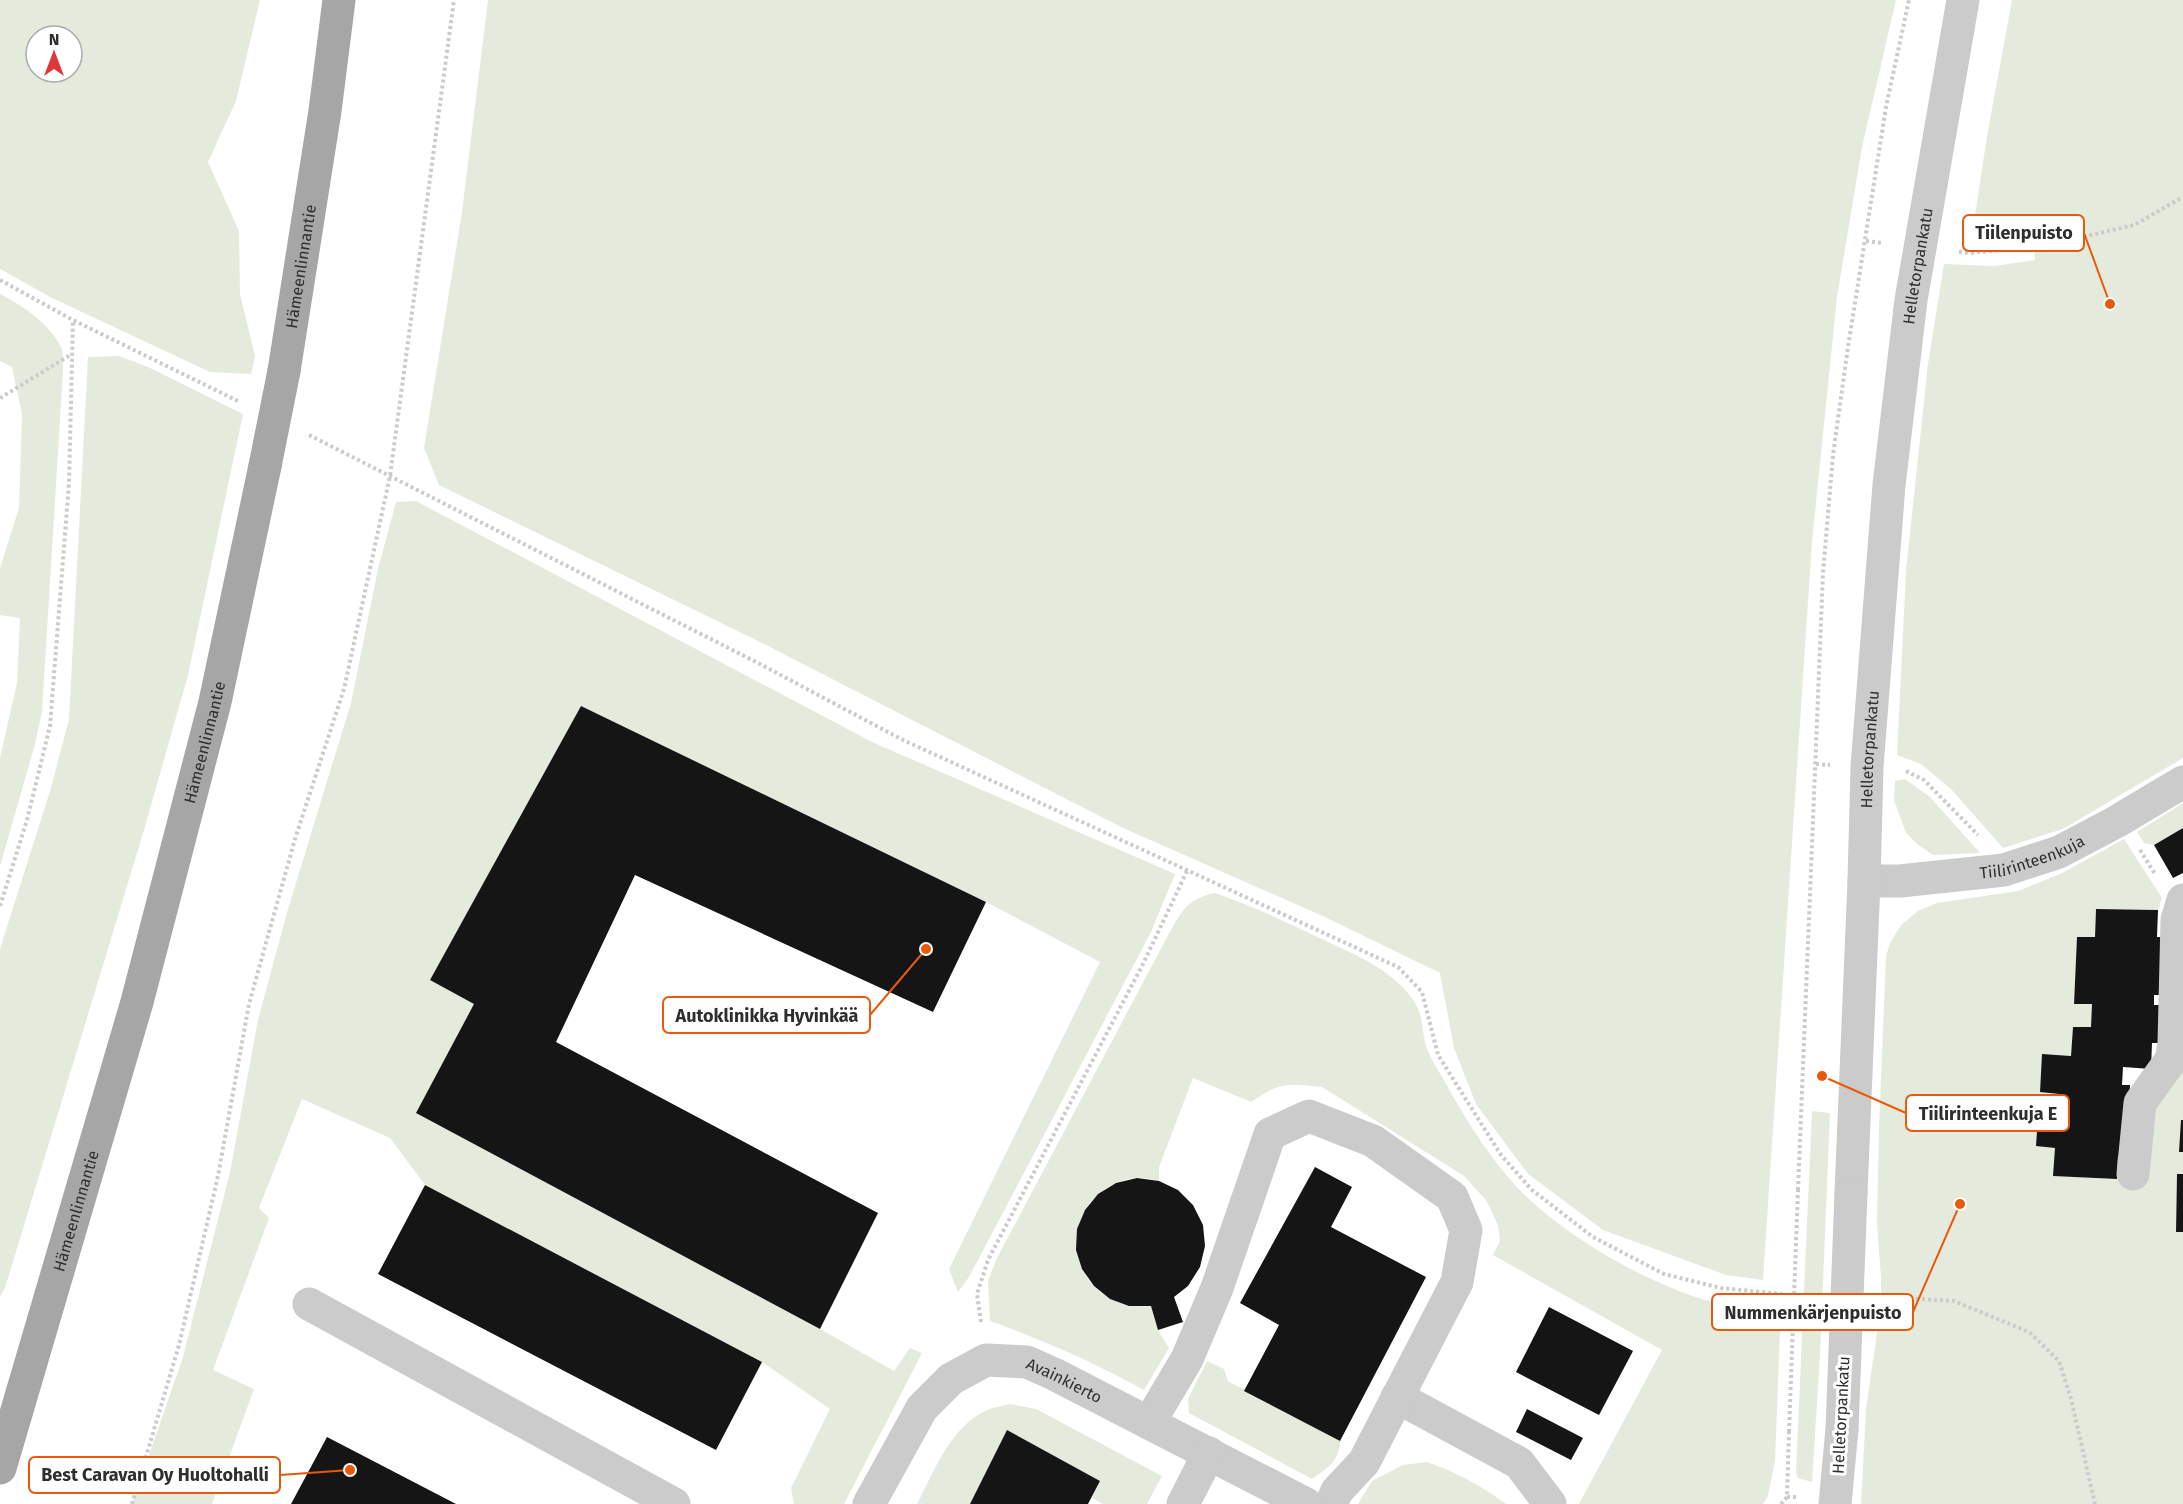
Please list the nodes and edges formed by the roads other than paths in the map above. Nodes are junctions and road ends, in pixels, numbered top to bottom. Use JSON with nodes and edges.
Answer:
{"nodes":[{"id":1,"x":339,"y":0,"type":"edge"},
{"id":2,"x":1963,"y":0,"type":"edge"},
{"id":3,"x":2183,"y":782,"type":"edge"},
{"id":4,"x":1864,"y":881,"type":"junction"},
{"id":5,"x":2183,"y":901,"type":"edge"},
{"id":6,"x":2180,"y":935,"type":"edge"},
{"id":7,"x":2133,"y":1174,"type":"dead end"},
{"id":8,"x":309,"y":1304,"type":"dead end"},
{"id":9,"x":1397,"y":1397,"type":"junction"},
{"id":10,"x":1149,"y":1423,"type":"junction"},
{"id":11,"x":5,"y":1431,"type":"edge"},
{"id":12,"x":1209,"y":1453,"type":"junction"},
{"id":13,"x":0,"y":1468,"type":"edge"},
{"id":14,"x":674,"y":1504,"type":"edge"},
{"id":15,"x":869,"y":1504,"type":"edge"},
{"id":16,"x":1183,"y":1504,"type":"edge"},
{"id":17,"x":1306,"y":1504,"type":"edge"},
{"id":18,"x":1331,"y":1504,"type":"edge"},
{"id":19,"x":1550,"y":1504,"type":"edge"},
{"id":20,"x":1836,"y":1504,"type":"edge"}],
"edges":[{"from":1,"to":11,"type":"main road","name":"Hämeenlinnantie","bridge":true},
{"from":2,"to":4,"type":"street","name":"Helletorpankatu"},
{"from":3,"to":4,"type":"street","name":"Tiilirinteenkuja"},
{"from":4,"to":20,"type":"street","name":"Helletorpankatu","bridge":true},
{"from":5,"to":6,"type":"street"},
{"from":6,"to":7,"type":"street"},
{"from":8,"to":14,"type":"street"},
{"from":9,"to":10,"type":"street"},
{"from":9,"to":18,"type":"street"},
{"from":9,"to":19,"type":"street"},
{"from":10,"to":12,"type":"street","name":"Avainkierto"},
{"from":10,"to":15,"type":"street","name":"Avainkierto"},
{"from":11,"to":13,"type":"main road","name":"Hämeenlinnantie"},
{"from":12,"to":16,"type":"street"},
{"from":12,"to":17,"type":"street","name":"Avainkierto"}]}
